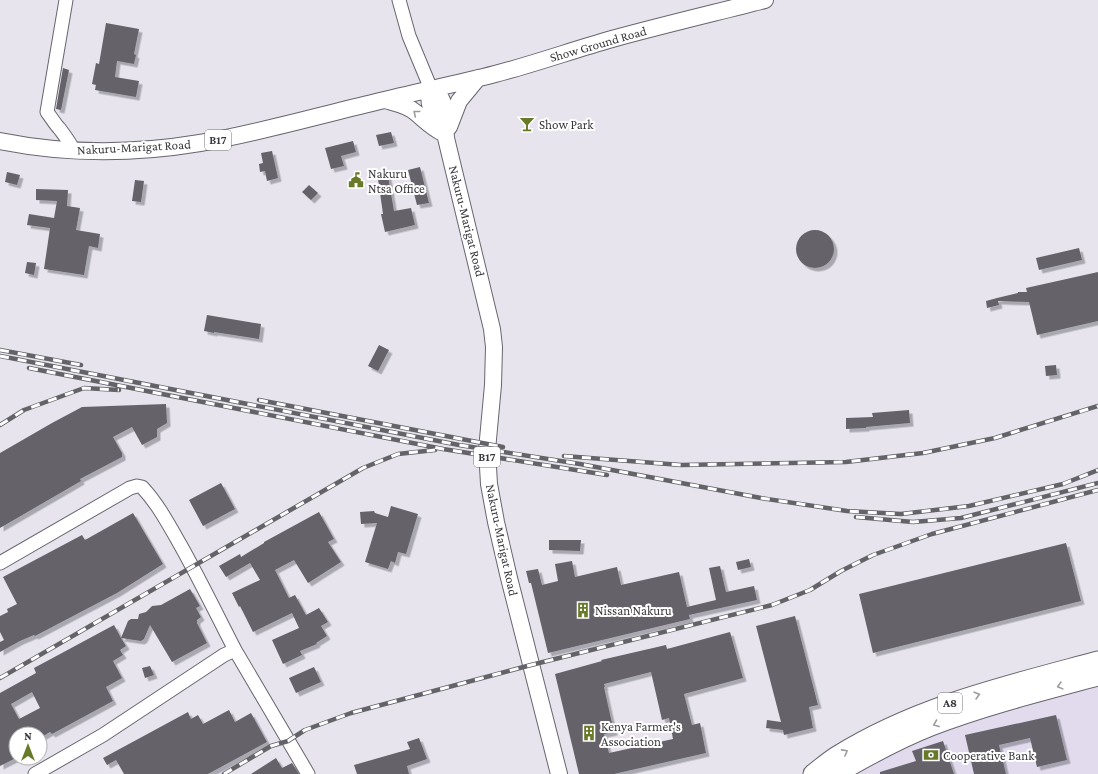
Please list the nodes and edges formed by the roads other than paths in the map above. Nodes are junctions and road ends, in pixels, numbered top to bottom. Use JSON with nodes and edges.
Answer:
{"nodes":[{"id":1,"x":66,"y":0,"type":"edge"},
{"id":2,"x":399,"y":0,"type":"edge"},
{"id":3,"x":764,"y":0,"type":"edge"},
{"id":4,"x":478,"y":78,"type":"junction"},
{"id":5,"x":431,"y":89,"type":"junction"},
{"id":6,"x":385,"y":100,"type":"junction"},
{"id":7,"x":445,"y":135,"type":"junction"},
{"id":8,"x":0,"y":142,"type":"edge"},
{"id":9,"x":74,"y":151,"type":"junction"},
{"id":10,"x":0,"y":562,"type":"edge"},
{"id":11,"x":234,"y":650,"type":"junction"},
{"id":12,"x":1098,"y":661,"type":"edge"},
{"id":13,"x":1098,"y":676,"type":"edge"},
{"id":14,"x":35,"y":774,"type":"edge"},
{"id":15,"x":308,"y":774,"type":"edge"},
{"id":16,"x":559,"y":774,"type":"edge"},
{"id":17,"x":813,"y":774,"type":"edge"},
{"id":18,"x":836,"y":774,"type":"edge"}],
"edges":[{"from":1,"to":9,"type":"street"},
{"from":2,"to":5,"type":"street"},
{"from":3,"to":4,"type":"main road","name":"Show Ground Road"},
{"from":4,"to":5,"type":"main road","name":"Show Ground Road"},
{"from":4,"to":7,"type":"main road"},
{"from":5,"to":6,"type":"main road","name":"Nakuru-Marigat Road","number":"B17"},
{"from":5,"to":7,"type":"main road","name":"Nakuru-Marigat Road","number":"B17"},
{"from":7,"to":6,"type":"main road","one_way":true},
{"from":6,"to":9,"type":"main road","name":"Nakuru-Marigat Road","number":"B17"},
{"from":7,"to":16,"type":"main road","name":"Nakuru-Marigat Road","number":"B17"},
{"from":8,"to":9,"type":"main road","name":"Nakuru-Marigat Road","number":"B17"},
{"from":10,"to":11,"type":"street"},
{"from":11,"to":14,"type":"street"},
{"from":11,"to":15,"type":"street"},
{"from":17,"to":12,"type":"highway","number":"A8","one_way":true},
{"from":13,"to":18,"type":"highway","number":"A8","one_way":true}]}
